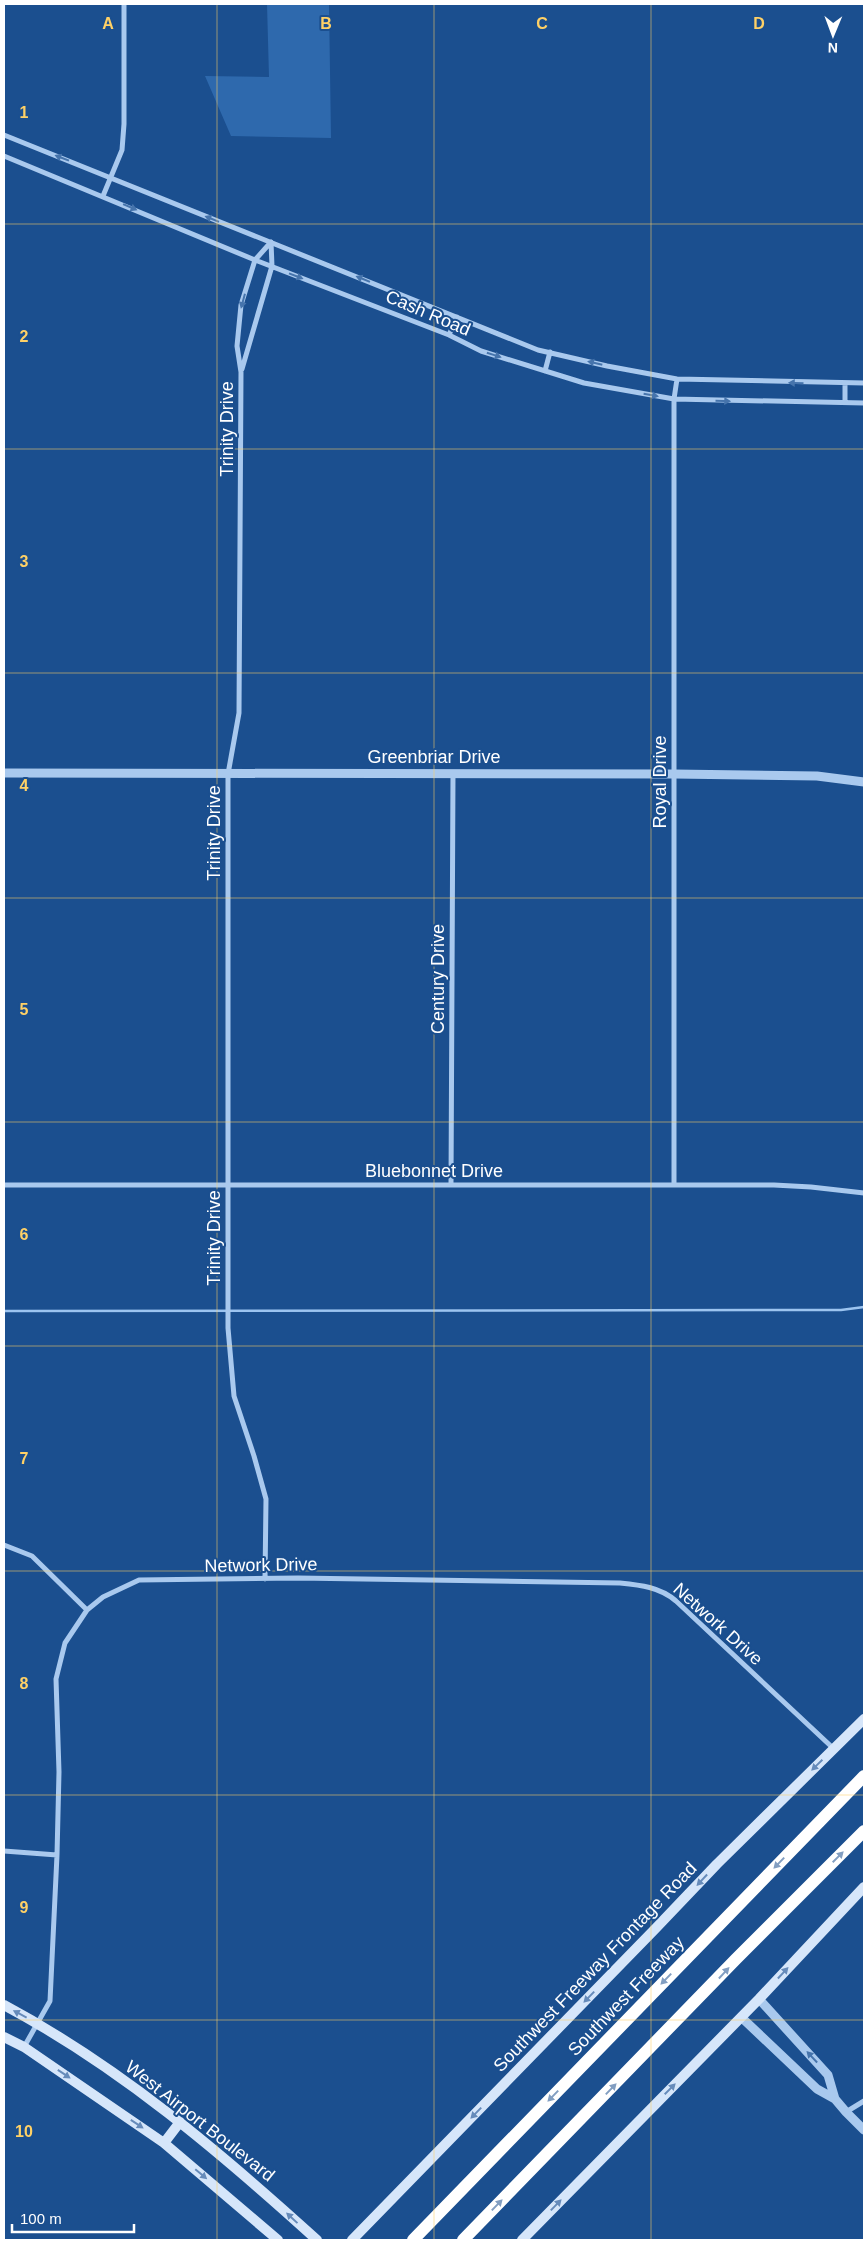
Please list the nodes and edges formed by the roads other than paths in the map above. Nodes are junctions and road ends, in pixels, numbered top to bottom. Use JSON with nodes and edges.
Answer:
{"nodes":[{"id":1,"x":124,"y":4,"type":"edge"},
{"id":2,"x":4,"y":135,"type":"edge"},
{"id":3,"x":4,"y":156,"type":"edge"},
{"id":4,"x":111,"y":177,"type":"junction"},
{"id":5,"x":103,"y":196,"type":"junction"},
{"id":6,"x":271,"y":242,"type":"junction"},
{"id":7,"x":255,"y":260,"type":"junction"},
{"id":8,"x":272,"y":266,"type":"junction"},
{"id":9,"x":457,"y":317,"type":"junction"},
{"id":10,"x":450,"y":335,"type":"junction"},
{"id":11,"x":550,"y":352,"type":"junction"},
{"id":12,"x":544,"y":371,"type":"junction"},
{"id":13,"x":241,"y":372,"type":"junction"},
{"id":14,"x":677,"y":379,"type":"junction"},
{"id":15,"x":845,"y":384,"type":"junction"},
{"id":16,"x":864,"y":384,"type":"edge"},
{"id":17,"x":674,"y":399,"type":"junction"},
{"id":18,"x":845,"y":402,"type":"junction"},
{"id":19,"x":864,"y":402,"type":"edge"},
{"id":20,"x":4,"y":773,"type":"edge"},
{"id":21,"x":452,"y":773,"type":"junction"},
{"id":22,"x":228,"y":774,"type":"junction"},
{"id":23,"x":674,"y":774,"type":"junction"},
{"id":24,"x":864,"y":782,"type":"edge"},
{"id":25,"x":4,"y":1185,"type":"edge"},
{"id":26,"x":227,"y":1185,"type":"junction"},
{"id":27,"x":451,"y":1185,"type":"junction"},
{"id":28,"x":674,"y":1185,"type":"junction"},
{"id":29,"x":864,"y":1193,"type":"edge"},
{"id":30,"x":4,"y":1545,"type":"edge"},
{"id":31,"x":265,"y":1580,"type":"junction"},
{"id":32,"x":87,"y":1610,"type":"junction"},
{"id":33,"x":864,"y":1719,"type":"edge"},
{"id":34,"x":834,"y":1749,"type":"junction"},
{"id":35,"x":864,"y":1776,"type":"edge"},
{"id":36,"x":864,"y":1831,"type":"edge"},
{"id":37,"x":4,"y":1851,"type":"edge"},
{"id":38,"x":57,"y":1855,"type":"junction"},
{"id":39,"x":864,"y":1887,"type":"edge"},
{"id":40,"x":759,"y":1999,"type":"junction"},
{"id":41,"x":4,"y":2005,"type":"edge"},
{"id":42,"x":741,"y":2017,"type":"junction"},
{"id":43,"x":37,"y":2023,"type":"junction"},
{"id":44,"x":4,"y":2038,"type":"edge"},
{"id":45,"x":24,"y":2047,"type":"junction"},
{"id":46,"x":835,"y":2099,"type":"junction"},
{"id":47,"x":864,"y":2101,"type":"edge"},
{"id":48,"x":846,"y":2112,"type":"junction"},
{"id":49,"x":180,"y":2122,"type":"junction"},
{"id":50,"x":864,"y":2130,"type":"edge"},
{"id":51,"x":164,"y":2143,"type":"junction"},
{"id":52,"x":361,"y":2235,"type":"edge"},
{"id":53,"x":278,"y":2240,"type":"edge"},
{"id":54,"x":317,"y":2240,"type":"edge"},
{"id":55,"x":352,"y":2240,"type":"edge"},
{"id":56,"x":413,"y":2240,"type":"edge"},
{"id":57,"x":463,"y":2240,"type":"edge"},
{"id":58,"x":522,"y":2240,"type":"edge"}],
"edges":[{"from":1,"to":4,"type":"street"},
{"from":4,"to":2,"type":"street","name":"Cash Road","one_way":true},
{"from":3,"to":5,"type":"street","name":"Cash Road"},
{"from":4,"to":5,"type":"street"},
{"from":6,"to":4,"type":"street","name":"Cash Road","one_way":true},
{"from":5,"to":7,"type":"street","name":"Cash Road","one_way":true},
{"from":6,"to":7,"type":"street","name":"Trinity Drive"},
{"from":6,"to":8,"type":"street","name":"Trinity Drive"},
{"from":9,"to":6,"type":"street","name":"Cash Road","one_way":true},
{"from":7,"to":8,"type":"street","name":"Cash Road"},
{"from":7,"to":13,"type":"street","name":"Trinity Drive","one_way":true},
{"from":8,"to":10,"type":"street","name":"Cash Road","one_way":true},
{"from":8,"to":13,"type":"street","name":"Trinity Drive"},
{"from":9,"to":10,"type":"street"},
{"from":9,"to":11,"type":"street","name":"Cash Road"},
{"from":10,"to":12,"type":"street","name":"Cash Road","one_way":true},
{"from":11,"to":12,"type":"street"},
{"from":14,"to":11,"type":"street","name":"Cash Road","one_way":true},
{"from":12,"to":17,"type":"street","name":"Cash Road","one_way":true},
{"from":13,"to":22,"type":"street","name":"Trinity Drive"},
{"from":15,"to":14,"type":"street","name":"Cash Road","one_way":true},
{"from":14,"to":17,"type":"street","name":"Royal Drive"},
{"from":15,"to":16,"type":"street","name":"Cash Road"},
{"from":15,"to":18,"type":"street"},
{"from":17,"to":18,"type":"street","name":"Cash Road","one_way":true},
{"from":17,"to":23,"type":"street","name":"Royal Drive"},
{"from":18,"to":19,"type":"street","name":"Cash Road"},
{"from":20,"to":22,"type":"street","name":"Greenbriar Drive"},
{"from":21,"to":22,"type":"street","name":"Greenbriar Drive"},
{"from":21,"to":23,"type":"street","name":"Greenbriar Drive"},
{"from":21,"to":27,"type":"street","name":"Century Drive"},
{"from":22,"to":26,"type":"street","name":"Trinity Drive"},
{"from":23,"to":24,"type":"street","name":"Greenbriar Drive"},
{"from":23,"to":28,"type":"street","name":"Royal Drive"},
{"from":25,"to":26,"type":"street","name":"Bluebonnet Drive"},
{"from":26,"to":27,"type":"street","name":"Bluebonnet Drive"},
{"from":26,"to":31,"type":"street","name":"Trinity Drive"},
{"from":27,"to":28,"type":"street","name":"Bluebonnet Drive"},
{"from":28,"to":29,"type":"street","name":"Bluebonnet Drive"},
{"from":30,"to":32,"type":"street"},
{"from":31,"to":32,"type":"street","name":"Network Drive"},
{"from":31,"to":34,"type":"street","name":"Network Drive"},
{"from":32,"to":38,"type":"street","name":"Network Drive"},
{"from":33,"to":34,"type":"main road","name":"Southwest Freeway Frontage Road"},
{"from":34,"to":52,"type":"main road","name":"Southwest Freeway Frontage Road","one_way":true},
{"from":35,"to":56,"type":"highway","name":"Southwest Freeway","one_way":true},
{"from":57,"to":36,"type":"highway","one_way":true},
{"from":37,"to":38,"type":"street"},
{"from":38,"to":43,"type":"street","name":"Network Drive"},
{"from":40,"to":39,"type":"main road","one_way":true},
{"from":40,"to":42,"type":"main road"},
{"from":46,"to":40,"type":"street","one_way":true},
{"from":43,"to":41,"type":"main road","name":"West Airport Boulevard","one_way":true},
{"from":42,"to":46,"type":"street"},
{"from":58,"to":42,"type":"main road","one_way":true},
{"from":43,"to":45,"type":"street","name":"Network Drive"},
{"from":43,"to":49,"type":"main road","name":"West Airport Boulevard"},
{"from":44,"to":45,"type":"main road"},
{"from":45,"to":51,"type":"main road","one_way":true},
{"from":46,"to":48,"type":"street"},
{"from":47,"to":48,"type":"street"},
{"from":48,"to":50,"type":"street"},
{"from":49,"to":51,"type":"main road"},
{"from":54,"to":49,"type":"main road","name":"West Airport Boulevard","one_way":true},
{"from":51,"to":53,"type":"main road","one_way":true},
{"from":52,"to":55,"type":"main road","name":"Southwest Freeway Frontage Road"}]}
